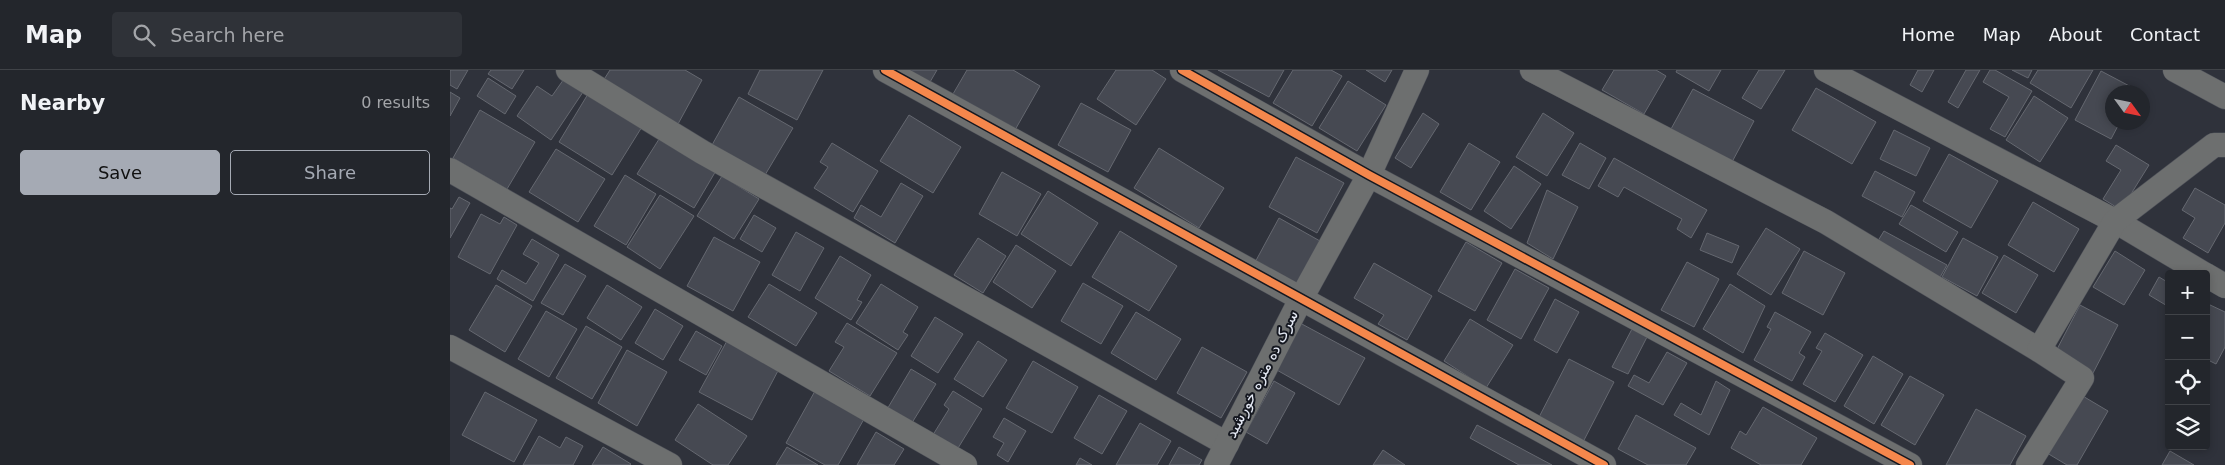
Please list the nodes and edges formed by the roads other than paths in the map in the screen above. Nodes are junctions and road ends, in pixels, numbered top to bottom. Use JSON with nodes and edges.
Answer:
{"nodes":[{"id":1,"x":568,"y":70,"type":"edge"},
{"id":2,"x":885,"y":70,"type":"edge"},
{"id":3,"x":1182,"y":70,"type":"edge"},
{"id":4,"x":1417,"y":70,"type":"edge"},
{"id":5,"x":1532,"y":70,"type":"edge"},
{"id":6,"x":1826,"y":70,"type":"edge"},
{"id":7,"x":2175,"y":70,"type":"edge"},
{"id":8,"x":2225,"y":97,"type":"edge"},
{"id":9,"x":2225,"y":145,"type":"edge"},
{"id":10,"x":450,"y":170,"type":"edge"},
{"id":11,"x":1369,"y":175,"type":"junction"},
{"id":12,"x":2115,"y":221,"type":"junction"},
{"id":13,"x":2198,"y":270,"type":"edge"},
{"id":14,"x":2210,"y":277,"type":"edge"},
{"id":15,"x":2225,"y":286,"type":"edge"},
{"id":16,"x":1302,"y":297,"type":"junction"},
{"id":17,"x":450,"y":347,"type":"edge"},
{"id":18,"x":2039,"y":350,"type":"junction"},
{"id":19,"x":1227,"y":444,"type":"junction"},
{"id":20,"x":670,"y":465,"type":"edge"},
{"id":21,"x":965,"y":465,"type":"edge"},
{"id":22,"x":1216,"y":465,"type":"edge"},
{"id":23,"x":1604,"y":465,"type":"edge"},
{"id":24,"x":1910,"y":465,"type":"edge"},
{"id":25,"x":2028,"y":465,"type":"edge"}],
"edges":[{"from":1,"to":19,"type":"street"},
{"from":2,"to":16,"type":"street"},
{"from":3,"to":11,"type":"street"},
{"from":4,"to":11,"type":"street","name":"سرک ده متره خورشید"},
{"from":5,"to":18,"type":"street"},
{"from":6,"to":12,"type":"street"},
{"from":7,"to":8,"type":"street"},
{"from":9,"to":12,"type":"street"},
{"from":10,"to":21,"type":"street"},
{"from":11,"to":16,"type":"street","name":"سرک ده متره خورشید"},
{"from":11,"to":24,"type":"street"},
{"from":12,"to":13,"type":"street"},
{"from":12,"to":18,"type":"street"},
{"from":14,"to":15,"type":"street"},
{"from":16,"to":19,"type":"street","name":"سرک ده متره خورشید"},
{"from":16,"to":23,"type":"street"},
{"from":17,"to":20,"type":"street"},
{"from":18,"to":25,"type":"street"},
{"from":19,"to":22,"type":"street","name":"سرک ده متره خورشید"}]}
